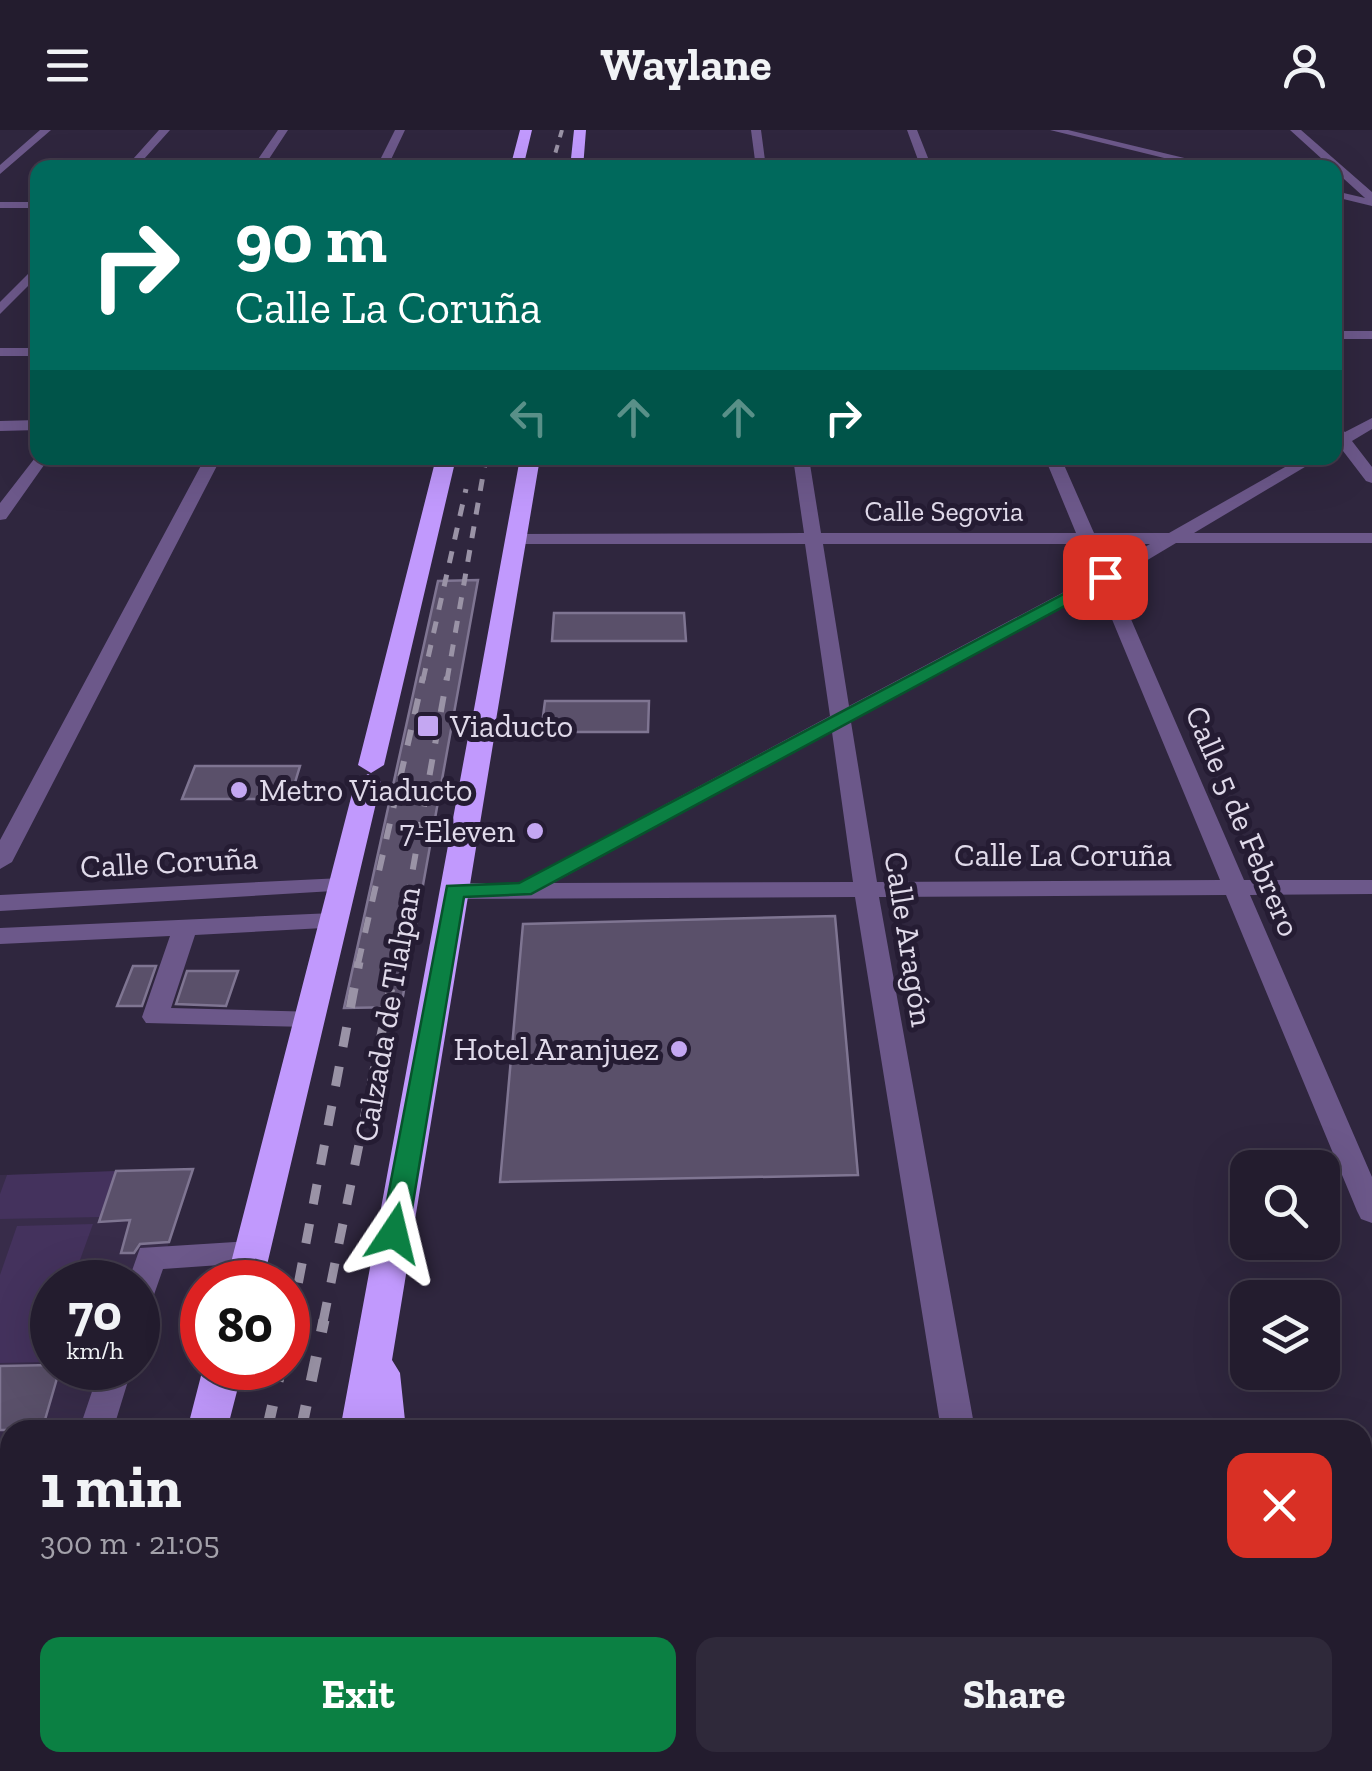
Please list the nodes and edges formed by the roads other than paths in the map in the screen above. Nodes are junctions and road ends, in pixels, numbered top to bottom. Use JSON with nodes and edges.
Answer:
{"nodes":[{"id":1,"x":46,"y":130,"type":"edge"},
{"id":2,"x":165,"y":130,"type":"edge"},
{"id":3,"x":283,"y":130,"type":"edge"},
{"id":4,"x":400,"y":130,"type":"edge"},
{"id":5,"x":526,"y":130,"type":"edge"},
{"id":6,"x":580,"y":130,"type":"edge"},
{"id":7,"x":756,"y":130,"type":"edge"},
{"id":8,"x":912,"y":130,"type":"edge"},
{"id":9,"x":1055,"y":130,"type":"edge"},
{"id":10,"x":1104,"y":130,"type":"edge"},
{"id":11,"x":1296,"y":130,"type":"edge"},
{"id":12,"x":1115,"y":142,"type":"junction"},
{"id":13,"x":1124,"y":155,"type":"dead end"},
{"id":14,"x":137,"y":160,"type":"edge"},
{"id":15,"x":262,"y":160,"type":"edge"},
{"id":16,"x":385,"y":160,"type":"edge"},
{"id":17,"x":518,"y":160,"type":"edge"},
{"id":18,"x":577,"y":160,"type":"edge"},
{"id":19,"x":760,"y":160,"type":"edge"},
{"id":20,"x":924,"y":160,"type":"edge"},
{"id":21,"x":1189,"y":160,"type":"edge"},
{"id":22,"x":1328,"y":160,"type":"edge"},
{"id":23,"x":0,"y":172,"type":"edge"},
{"id":24,"x":1342,"y":174,"type":"edge"},
{"id":25,"x":1342,"y":196,"type":"edge"},
{"id":26,"x":1372,"y":202,"type":"edge"},
{"id":27,"x":1342,"y":204,"type":"edge"},
{"id":28,"x":0,"y":206,"type":"edge"},
{"id":29,"x":30,"y":206,"type":"edge"},
{"id":30,"x":30,"y":277,"type":"edge"},
{"id":31,"x":0,"y":310,"type":"edge"},
{"id":32,"x":1342,"y":335,"type":"edge"},
{"id":33,"x":1372,"y":335,"type":"edge"},
{"id":34,"x":0,"y":352,"type":"edge"},
{"id":35,"x":30,"y":352,"type":"edge"},
{"id":36,"x":1372,"y":423,"type":"edge"},
{"id":37,"x":30,"y":425,"type":"edge"},
{"id":38,"x":0,"y":426,"type":"edge"},
{"id":39,"x":1342,"y":436,"type":"edge"},
{"id":40,"x":1342,"y":444,"type":"edge"},
{"id":41,"x":35,"y":465,"type":"edge"},
{"id":42,"x":209,"y":465,"type":"edge"},
{"id":43,"x":444,"y":465,"type":"edge"},
{"id":44,"x":529,"y":465,"type":"edge"},
{"id":45,"x":802,"y":465,"type":"edge"},
{"id":46,"x":1056,"y":465,"type":"edge"},
{"id":47,"x":1300,"y":465,"type":"edge"},
{"id":48,"x":1372,"y":478,"type":"edge"},
{"id":49,"x":0,"y":515,"type":"edge"},
{"id":50,"x":1088,"y":538,"type":"junction"},
{"id":51,"x":1172,"y":538,"type":"junction"},
{"id":52,"x":1372,"y":538,"type":"edge"},
{"id":53,"x":516,"y":539,"type":"junction"},
{"id":54,"x":813,"y":539,"type":"junction"},
{"id":55,"x":1105,"y":577,"type":"junction"},
{"id":56,"x":843,"y":720,"type":"junction"},
{"id":57,"x":0,"y":862,"type":"edge"},
{"id":58,"x":342,"y":886,"type":"junction"},
{"id":59,"x":1372,"y":887,"type":"edge"},
{"id":60,"x":866,"y":888,"type":"junction"},
{"id":61,"x":1236,"y":888,"type":"junction"},
{"id":62,"x":523,"y":889,"type":"junction"},
{"id":63,"x":454,"y":891,"type":"junction"},
{"id":64,"x":0,"y":903,"type":"edge"},
{"id":65,"x":333,"y":921,"type":"junction"},
{"id":66,"x":185,"y":928,"type":"junction"},
{"id":67,"x":0,"y":936,"type":"edge"},
{"id":68,"x":309,"y":1018,"type":"junction"},
{"id":69,"x":1372,"y":1211,"type":"edge"},
{"id":70,"x":150,"y":1260,"type":"edge"},
{"id":71,"x":249,"y":1260,"type":"edge"},
{"id":72,"x":180,"y":1261,"type":"edge"},
{"id":73,"x":376,"y":1340,"type":"junction"},
{"id":74,"x":109,"y":1390,"type":"edge"},
{"id":75,"x":217,"y":1390,"type":"edge"},
{"id":76,"x":99,"y":1420,"type":"edge"},
{"id":77,"x":210,"y":1420,"type":"edge"},
{"id":78,"x":362,"y":1420,"type":"edge"},
{"id":79,"x":385,"y":1420,"type":"edge"},
{"id":80,"x":956,"y":1420,"type":"edge"}],
"edges":[{"from":1,"to":23,"type":"street"},
{"from":2,"to":14,"type":"street"},
{"from":3,"to":15,"type":"street"},
{"from":4,"to":16,"type":"street"},
{"from":5,"to":17,"type":"highway"},
{"from":6,"to":18,"type":"highway"},
{"from":7,"to":19,"type":"street"},
{"from":8,"to":20,"type":"street"},
{"from":9,"to":12,"type":"street"},
{"from":10,"to":12,"type":"street"},
{"from":11,"to":22,"type":"street"},
{"from":12,"to":13,"type":"street"},
{"from":12,"to":21,"type":"street"},
{"from":24,"to":26,"type":"street"},
{"from":25,"to":26,"type":"street"},
{"from":26,"to":27,"type":"street"},
{"from":28,"to":29,"type":"street"},
{"from":30,"to":31,"type":"street"},
{"from":32,"to":33,"type":"street"},
{"from":34,"to":35,"type":"street"},
{"from":36,"to":39,"type":"street"},
{"from":37,"to":38,"type":"street"},
{"from":40,"to":48,"type":"street"},
{"from":41,"to":49,"type":"street"},
{"from":42,"to":57,"type":"street"},
{"from":43,"to":58,"type":"highway","name":"Calzada de Tlalpan"},
{"from":44,"to":53,"type":"highway","name":"Calzada de Tlalpan"},
{"from":45,"to":54,"type":"street","name":"Calle Aragón"},
{"from":46,"to":50,"type":"street","name":"Calle 5 de Febrero"},
{"from":47,"to":51,"type":"street"},
{"from":50,"to":51,"type":"street","name":"Calle Segovia"},
{"from":50,"to":54,"type":"street","name":"Calle Segovia"},
{"from":50,"to":55,"type":"street","name":"Calle 5 de Febrero"},
{"from":51,"to":52,"type":"street","name":"Calle Segovia"},
{"from":51,"to":55,"type":"street"},
{"from":53,"to":54,"type":"street","name":"Calle Segovia"},
{"from":53,"to":63,"type":"highway","name":"Calzada de Tlalpan"},
{"from":54,"to":56,"type":"street","name":"Calle Aragón"},
{"from":55,"to":56,"type":"street"},
{"from":55,"to":61,"type":"street","name":"Calle 5 de Febrero"},
{"from":56,"to":60,"type":"street","name":"Calle Aragón"},
{"from":56,"to":62,"type":"street"},
{"from":58,"to":64,"type":"street","name":"Calle Coruña"},
{"from":58,"to":65,"type":"highway","name":"Calzada de Tlalpan"},
{"from":59,"to":61,"type":"street","name":"Calle La Coruña"},
{"from":60,"to":61,"type":"street","name":"Calle La Coruña"},
{"from":60,"to":62,"type":"street","name":"Calle La Coruña"},
{"from":60,"to":80,"type":"street","name":"Calle Aragón"},
{"from":61,"to":69,"type":"street","name":"Calle 5 de Febrero"},
{"from":62,"to":63,"type":"street","name":"Calle La Coruña"},
{"from":63,"to":73,"type":"highway","name":"Calzada de Tlalpan"},
{"from":65,"to":66,"type":"street","name":"Calle Coruña"},
{"from":65,"to":68,"type":"highway","name":"Calzada de Tlalpan"},
{"from":66,"to":67,"type":"street","name":"Calle Coruña"},
{"from":66,"to":68,"type":"street"},
{"from":68,"to":71,"type":"highway","name":"Calzada de Tlalpan"},
{"from":70,"to":72,"type":"street"},
{"from":73,"to":78,"type":"highway","name":"Calzada de Tlalpan"},
{"from":73,"to":79,"type":"highway"},
{"from":74,"to":76,"type":"street"},
{"from":75,"to":77,"type":"highway"}]}
